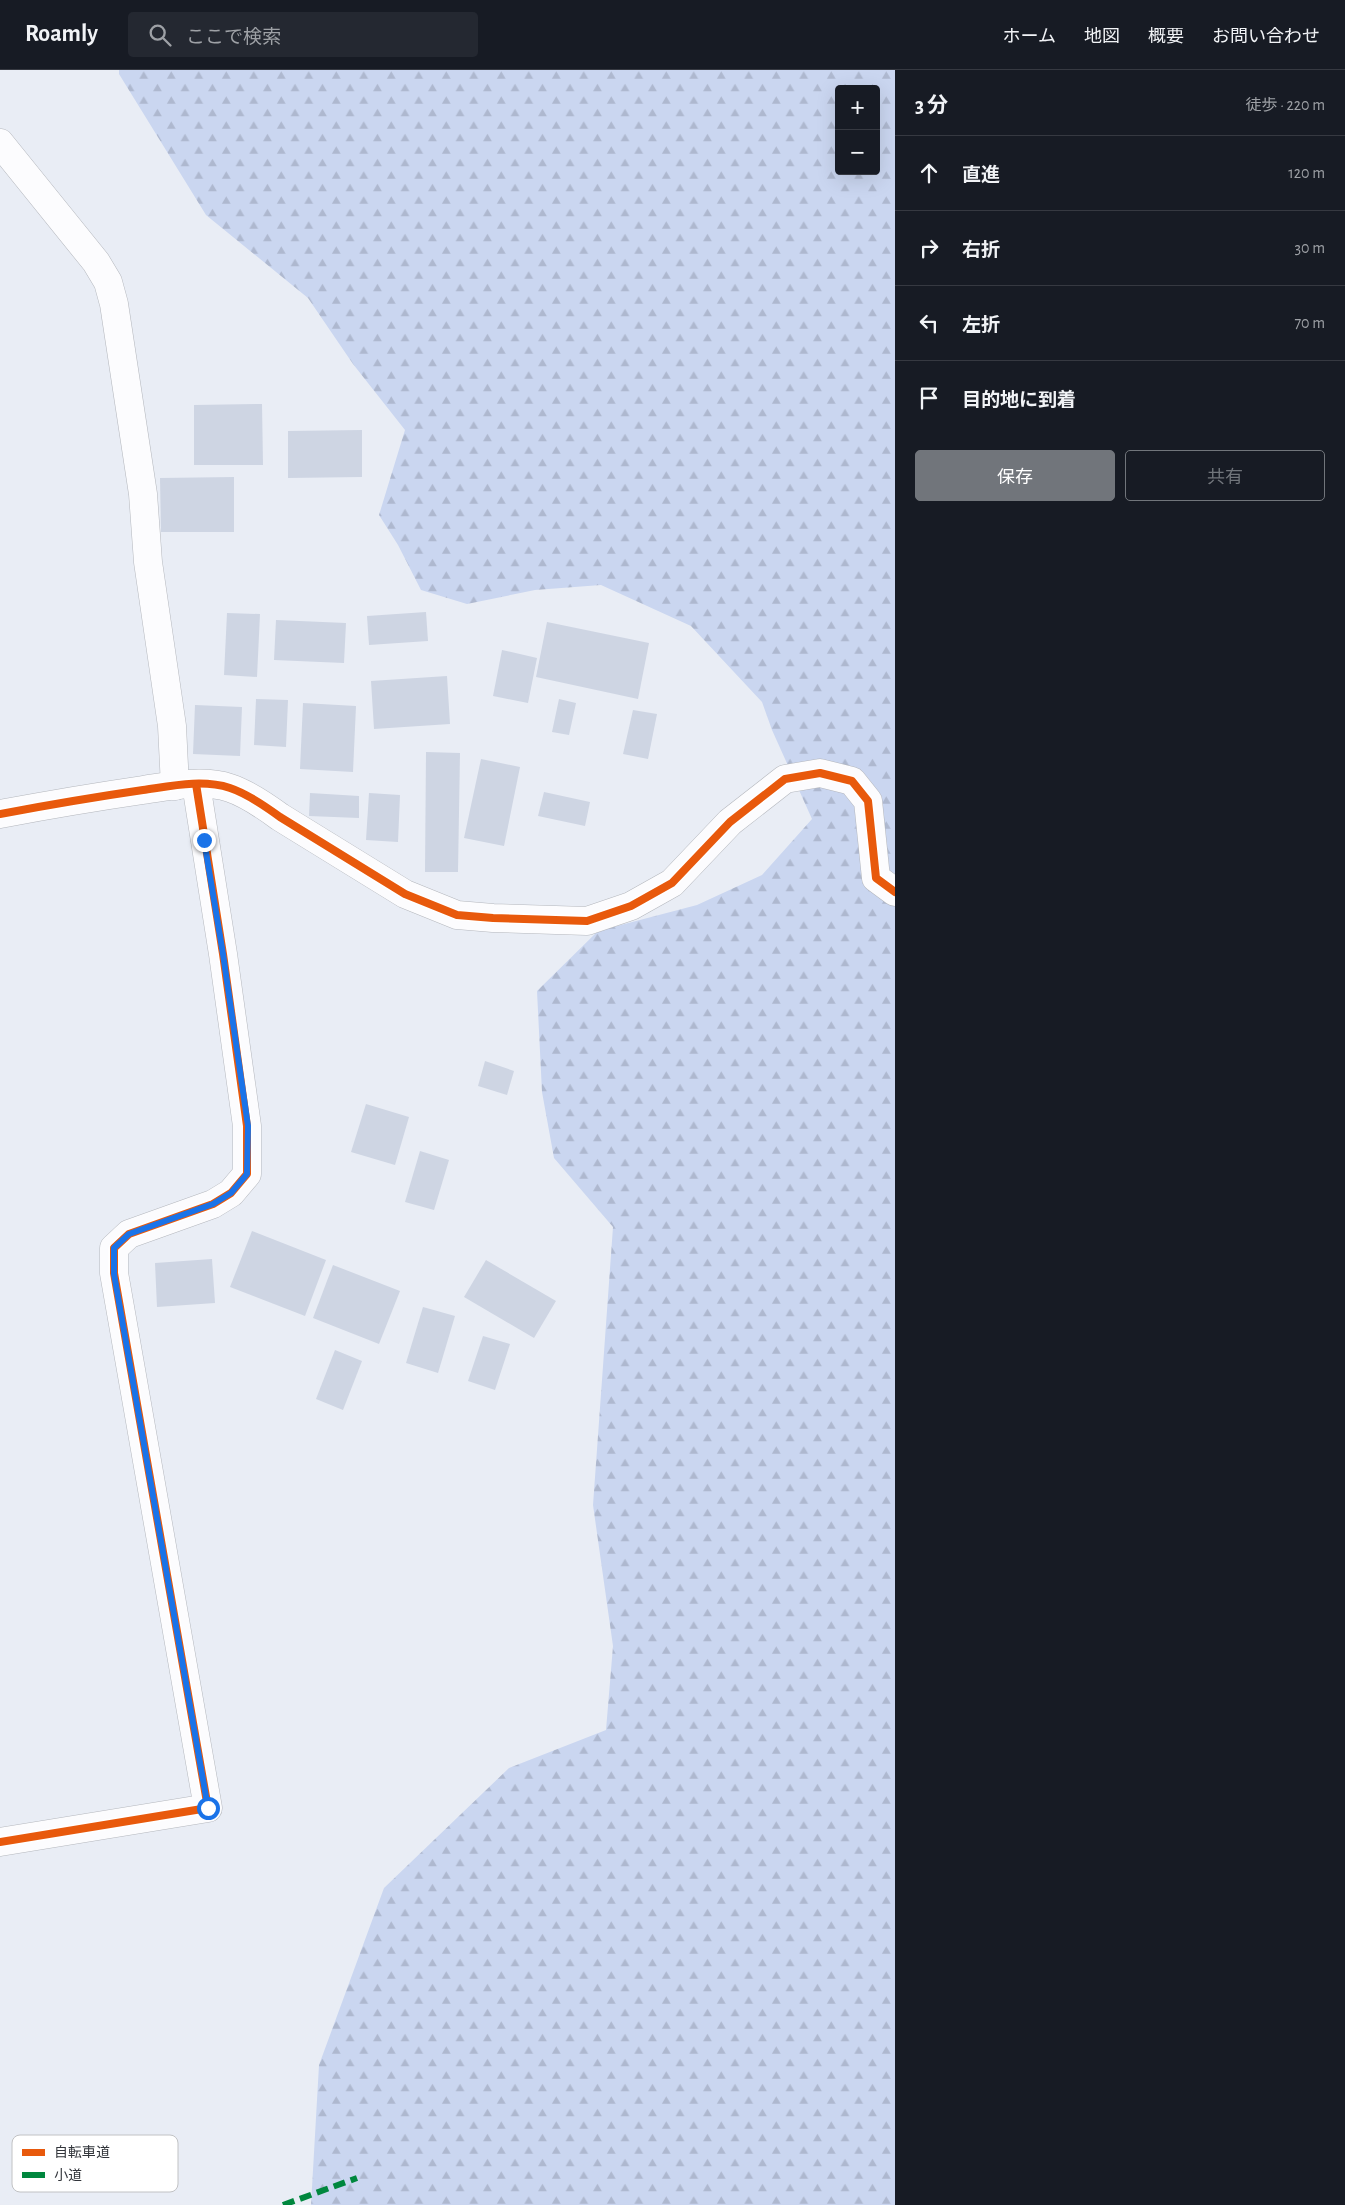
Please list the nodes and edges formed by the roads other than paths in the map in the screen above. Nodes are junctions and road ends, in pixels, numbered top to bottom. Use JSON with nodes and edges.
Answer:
{"nodes":[{"id":1,"x":0,"y":143,"type":"edge"},
{"id":2,"x":186,"y":785,"type":"junction"},
{"id":3,"x":0,"y":814,"type":"edge"},
{"id":4,"x":895,"y":892,"type":"edge"},
{"id":5,"x":0,"y":1842,"type":"edge"}],
"edges":[{"from":1,"to":2,"type":"street"},
{"from":2,"to":3,"type":"street"},
{"from":2,"to":4,"type":"street"},
{"from":2,"to":5,"type":"street"}]}
